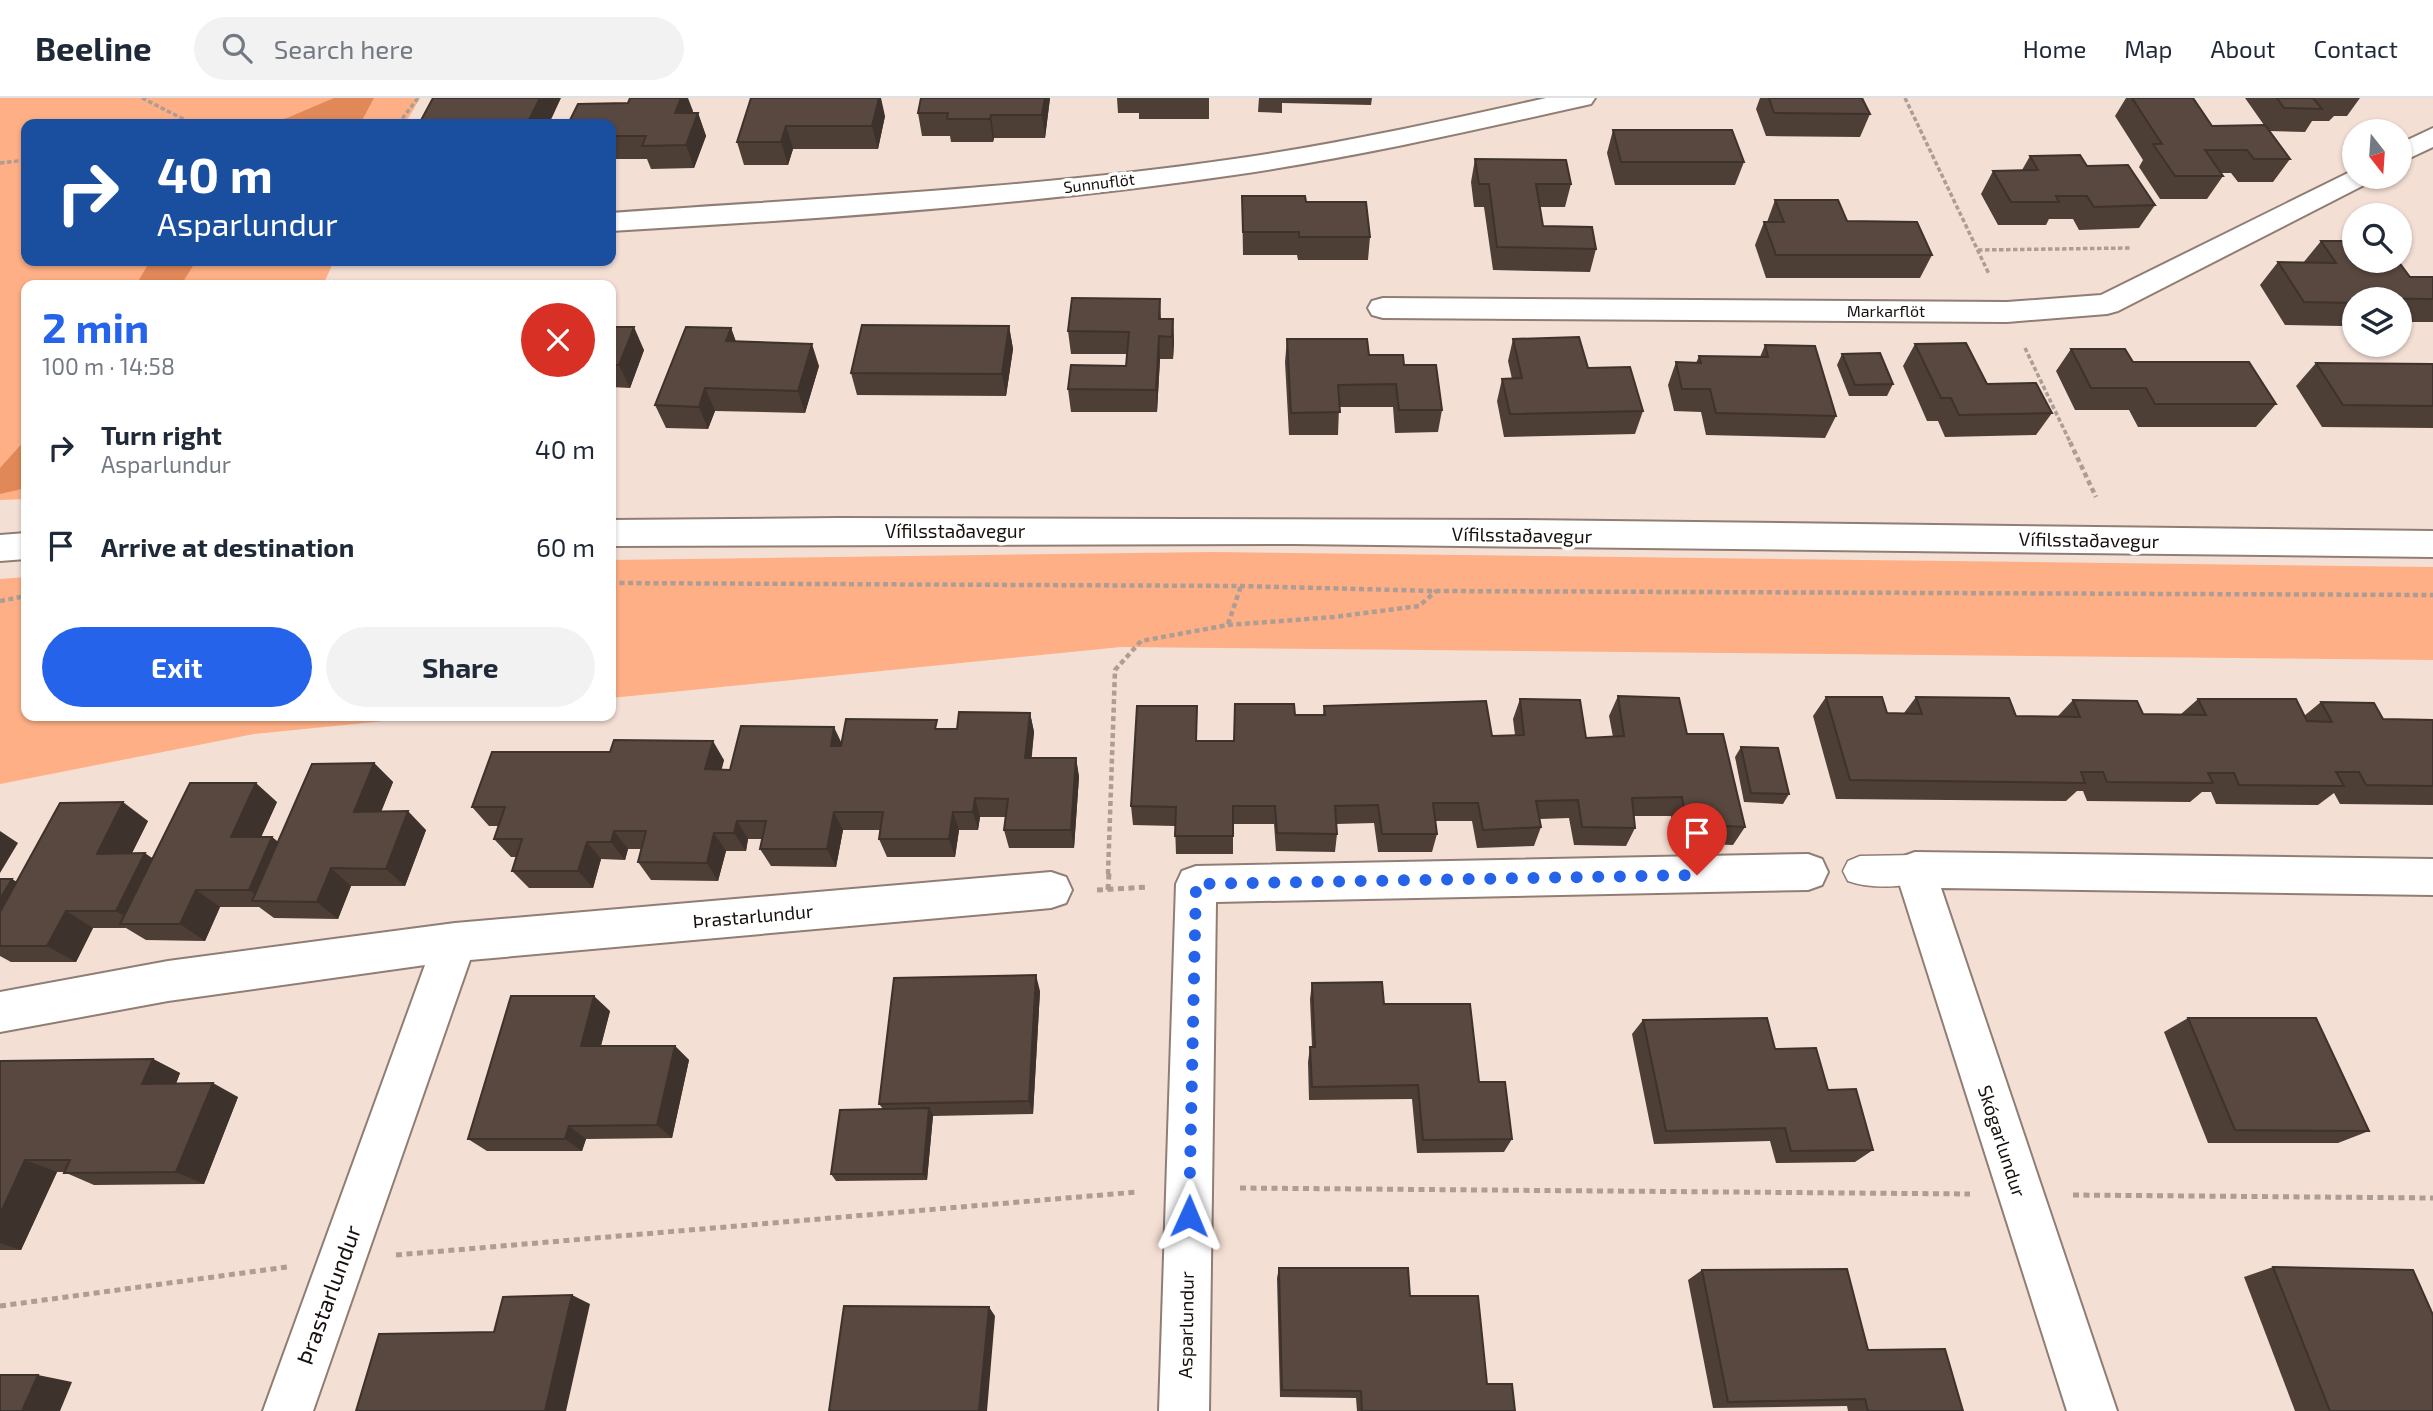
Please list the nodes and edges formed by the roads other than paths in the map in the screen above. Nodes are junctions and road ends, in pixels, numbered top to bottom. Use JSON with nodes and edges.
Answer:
{"nodes":[{"id":1,"x":1582,"y":98,"type":"edge"},
{"id":2,"x":2433,"y":136,"type":"edge"},
{"id":3,"x":2412,"y":148,"type":"edge"},
{"id":4,"x":2342,"y":185,"type":"edge"},
{"id":5,"x":616,"y":222,"type":"edge"},
{"id":6,"x":1383,"y":308,"type":"dead end"},
{"id":7,"x":616,"y":533,"type":"edge"},
{"id":8,"x":2433,"y":544,"type":"edge"},
{"id":9,"x":21,"y":546,"type":"edge"},
{"id":10,"x":0,"y":548,"type":"edge"},
{"id":11,"x":1915,"y":870,"type":"junction"},
{"id":12,"x":1860,"y":871,"type":"dead end"},
{"id":13,"x":1808,"y":872,"type":"dead end"},
{"id":14,"x":2433,"y":877,"type":"edge"},
{"id":15,"x":1051,"y":890,"type":"road end"},
{"id":16,"x":455,"y":942,"type":"junction"},
{"id":17,"x":0,"y":1012,"type":"edge"},
{"id":18,"x":288,"y":1411,"type":"edge"},
{"id":19,"x":1184,"y":1411,"type":"edge"},
{"id":20,"x":2092,"y":1411,"type":"edge"}],
"edges":[{"from":1,"to":5,"type":"street","name":"Sunnuflöt"},
{"from":2,"to":3,"type":"street"},
{"from":4,"to":6,"type":"street","name":"Markarflöt"},
{"from":7,"to":8,"type":"street","name":"Vífilsstaðavegur"},
{"from":9,"to":10,"type":"street"},
{"from":11,"to":12,"type":"lane"},
{"from":11,"to":14,"type":"street"},
{"from":11,"to":20,"type":"street","name":"Skógarlundur"},
{"from":13,"to":19,"type":"street","name":"Asparlundur"},
{"from":15,"to":16,"type":"street","name":"Þrastarlundur"},
{"from":16,"to":17,"type":"street","name":"Þrastarlundur"},
{"from":16,"to":18,"type":"street","name":"Þrastarlundur"}]}
